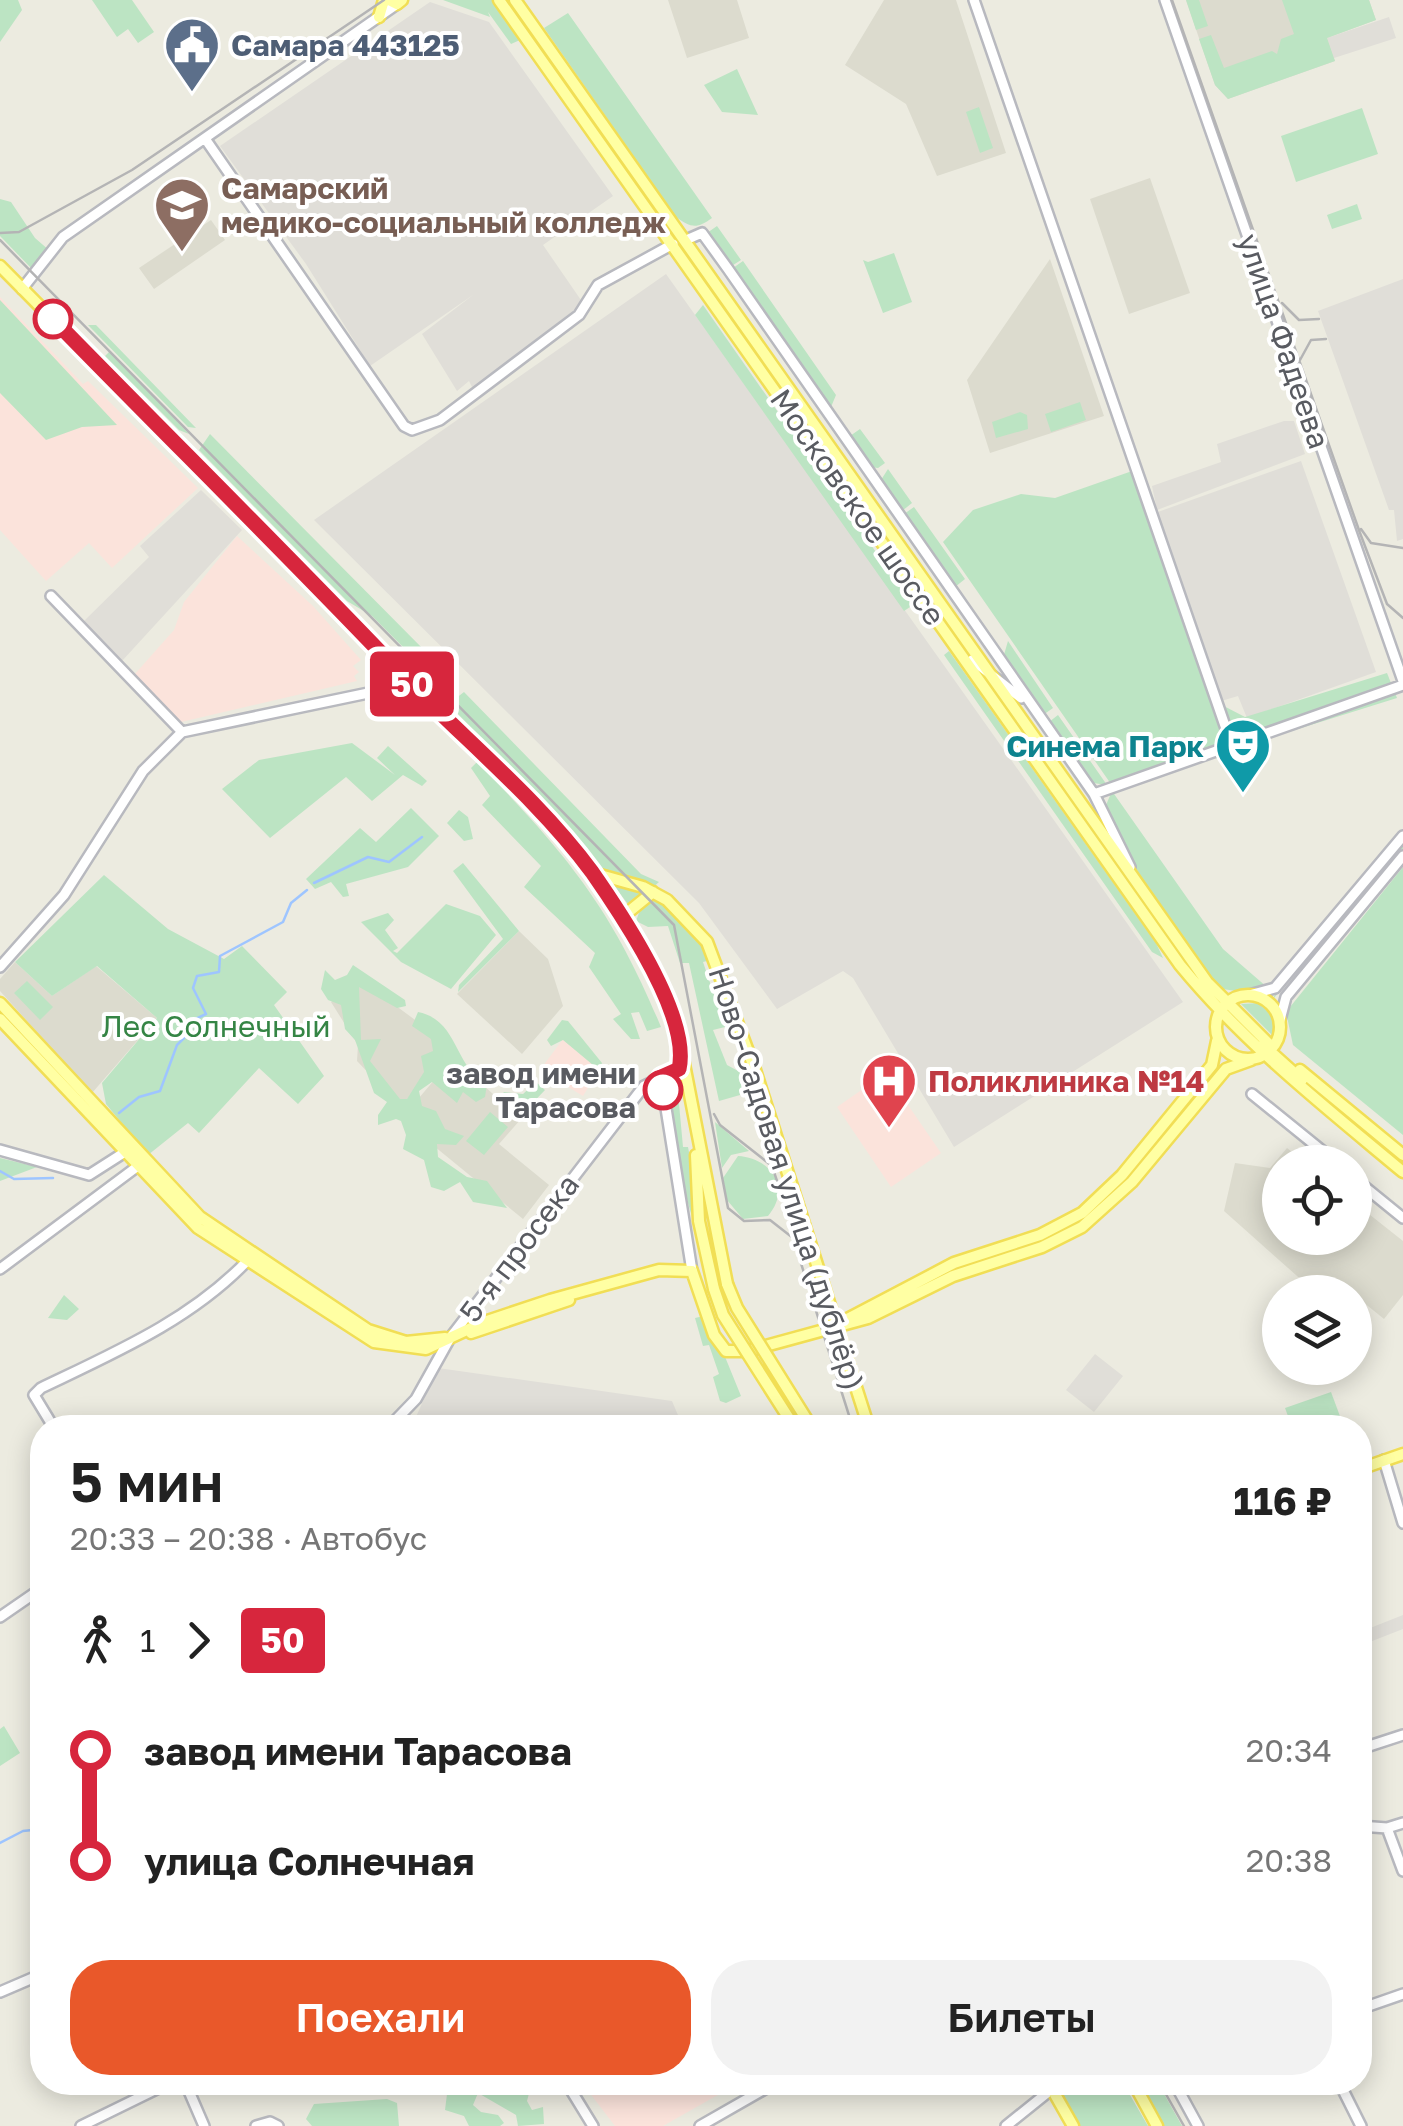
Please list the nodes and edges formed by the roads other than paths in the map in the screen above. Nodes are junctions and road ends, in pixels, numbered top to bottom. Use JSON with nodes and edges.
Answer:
{"nodes":[{"id":1,"x":499,"y":0,"type":"edge"},
{"id":2,"x":507,"y":0,"type":"edge"},
{"id":3,"x":515,"y":0,"type":"edge"},
{"id":4,"x":528,"y":0,"type":"edge"},
{"id":5,"x":974,"y":0,"type":"edge"},
{"id":6,"x":1165,"y":0,"type":"edge"},
{"id":7,"x":393,"y":1,"type":"edge"},
{"id":8,"x":379,"y":16,"type":"joint"},
{"id":9,"x":524,"y":18,"type":"junction"},
{"id":10,"x":206,"y":140,"type":"junction"},
{"id":11,"x":679,"y":242,"type":"junction"},
{"id":12,"x":0,"y":266,"type":"edge"},
{"id":13,"x":22,"y":288,"type":"junction"},
{"id":14,"x":51,"y":596,"type":"dead end"},
{"id":15,"x":972,"y":660,"type":"junction"},
{"id":16,"x":402,"y":674,"type":"junction"},
{"id":17,"x":990,"y":674,"type":"junction"},
{"id":18,"x":1403,"y":683,"type":"edge"},
{"id":19,"x":1031,"y":706,"type":"junction"},
{"id":20,"x":182,"y":732,"type":"junction"},
{"id":21,"x":1232,"y":746,"type":"junction"},
{"id":22,"x":1094,"y":794,"type":"junction"},
{"id":23,"x":1403,"y":836,"type":"edge"},
{"id":24,"x":1403,"y":856,"type":"edge"},
{"id":25,"x":592,"y":873,"type":"junction"},
{"id":26,"x":1138,"y":884,"type":"junction"},
{"id":27,"x":653,"y":892,"type":"junction"},
{"id":28,"x":1146,"y":906,"type":"junction"},
{"id":29,"x":621,"y":918,"type":"junction"},
{"id":30,"x":0,"y":967,"type":"edge"},
{"id":31,"x":1249,"y":995,"type":"junction"},
{"id":32,"x":0,"y":1004,"type":"edge"},
{"id":33,"x":1222,"y":1008,"type":"junction"},
{"id":34,"x":0,"y":1019,"type":"edge"},
{"id":35,"x":1280,"y":1020,"type":"junction"},
{"id":36,"x":1217,"y":1041,"type":"junction"},
{"id":37,"x":1269,"y":1051,"type":"junction"},
{"id":38,"x":682,"y":1054,"type":"junction"},
{"id":39,"x":1251,"y":1060,"type":"junction"},
{"id":40,"x":661,"y":1077,"type":"junction"},
{"id":41,"x":1252,"y":1094,"type":"dead end"},
{"id":42,"x":696,"y":1134,"type":"junction"},
{"id":43,"x":1315,"y":1145,"type":"edge"},
{"id":44,"x":0,"y":1150,"type":"edge"},
{"id":45,"x":125,"y":1152,"type":"junction"},
{"id":46,"x":1403,"y":1155,"type":"edge"},
{"id":47,"x":1403,"y":1164,"type":"edge"},
{"id":48,"x":138,"y":1166,"type":"junction"},
{"id":49,"x":1403,"y":1172,"type":"edge"},
{"id":50,"x":1372,"y":1193,"type":"edge"},
{"id":51,"x":1403,"y":1218,"type":"edge"},
{"id":52,"x":248,"y":1260,"type":"junction"},
{"id":53,"x":0,"y":1269,"type":"edge"},
{"id":54,"x":692,"y":1271,"type":"junction"},
{"id":55,"x":837,"y":1324,"type":"junction"},
{"id":56,"x":450,"y":1338,"type":"junction"},
{"id":57,"x":46,"y":1415,"type":"edge"},
{"id":58,"x":399,"y":1415,"type":"edge"},
{"id":59,"x":787,"y":1415,"type":"edge"},
{"id":60,"x":804,"y":1415,"type":"edge"},
{"id":61,"x":865,"y":1415,"type":"edge"},
{"id":62,"x":1403,"y":1454,"type":"edge"},
{"id":63,"x":1384,"y":1460,"type":"junction"},
{"id":64,"x":1372,"y":1464,"type":"edge"},
{"id":65,"x":1403,"y":1523,"type":"edge"},
{"id":66,"x":30,"y":1596,"type":"edge"},
{"id":67,"x":0,"y":1616,"type":"edge"},
{"id":68,"x":1403,"y":1735,"type":"edge"},
{"id":69,"x":1372,"y":1745,"type":"edge"},
{"id":70,"x":1403,"y":1823,"type":"edge"},
{"id":71,"x":1372,"y":1827,"type":"edge"},
{"id":72,"x":1387,"y":1828,"type":"junction"},
{"id":73,"x":1403,"y":1871,"type":"edge"},
{"id":74,"x":30,"y":1979,"type":"edge"},
{"id":75,"x":0,"y":1992,"type":"edge"},
{"id":76,"x":1403,"y":1994,"type":"edge"},
{"id":77,"x":1372,"y":2005,"type":"edge"},
{"id":78,"x":145,"y":2095,"type":"edge"},
{"id":79,"x":191,"y":2095,"type":"edge"},
{"id":80,"x":574,"y":2095,"type":"edge"},
{"id":81,"x":755,"y":2095,"type":"edge"},
{"id":82,"x":1040,"y":2095,"type":"edge"},
{"id":83,"x":1055,"y":2095,"type":"edge"},
{"id":84,"x":1140,"y":2095,"type":"edge"},
{"id":85,"x":1181,"y":2095,"type":"edge"},
{"id":86,"x":1346,"y":2095,"type":"edge"},
{"id":87,"x":86,"y":2125,"type":"edge"},
{"id":88,"x":204,"y":2126,"type":"edge"},
{"id":89,"x":256,"y":2126,"type":"edge"},
{"id":90,"x":278,"y":2126,"type":"edge"},
{"id":91,"x":593,"y":2126,"type":"edge"},
{"id":92,"x":700,"y":2126,"type":"edge"},
{"id":93,"x":1006,"y":2126,"type":"edge"},
{"id":94,"x":1073,"y":2126,"type":"edge"},
{"id":95,"x":1157,"y":2126,"type":"edge"},
{"id":96,"x":1198,"y":2126,"type":"edge"},
{"id":97,"x":1361,"y":2126,"type":"edge"}],
"edges":[{"from":1,"to":11,"type":"main road","name":"Московское шоссе"},
{"from":2,"to":9,"type":"main road","name":"Московское шоссе"},
{"from":3,"to":9,"type":"main road","name":"Московское шоссе"},
{"from":4,"to":9,"type":"main road"},
{"from":5,"to":21,"type":"street"},
{"from":6,"to":18,"type":"street","name":"улица Фадеева"},
{"from":7,"to":8,"type":"main road"},
{"from":8,"to":10,"type":"street"},
{"from":9,"to":11,"type":"main road","name":"Московское шоссе"},
{"from":10,"to":11,"type":"street"},
{"from":10,"to":13,"type":"street"},
{"from":11,"to":15,"type":"main road","name":"Московское шоссе"},
{"from":11,"to":17,"type":"main road","name":"Московское шоссе"},
{"from":11,"to":19,"type":"street"},
{"from":11,"to":33,"type":"main road","name":"Московское шоссе"},
{"from":12,"to":13,"type":"main road"},
{"from":13,"to":16,"type":"main road"},
{"from":14,"to":20,"type":"street"},
{"from":15,"to":17,"type":"street"},
{"from":15,"to":28,"type":"main road","name":"Московское шоссе"},
{"from":16,"to":20,"type":"street"},
{"from":16,"to":25,"type":"main road"},
{"from":17,"to":19,"type":"street"},
{"from":17,"to":26,"type":"main road","name":"Московское шоссе"},
{"from":18,"to":21,"type":"street"},
{"from":19,"to":22,"type":"street"},
{"from":20,"to":30,"type":"street"},
{"from":21,"to":22,"type":"street"},
{"from":22,"to":26,"type":"street"},
{"from":23,"to":31,"type":"street"},
{"from":24,"to":35,"type":"street"},
{"from":25,"to":27,"type":"main road","name":"Ново-Садовая улица (дублёр)"},
{"from":25,"to":29,"type":"main road"},
{"from":26,"to":28,"type":"street"},
{"from":26,"to":33,"type":"main road","name":"Московское шоссе"},
{"from":27,"to":29,"type":"main road"},
{"from":27,"to":55,"type":"main road","name":"Ново-Садовая улица (дублёр)"},
{"from":28,"to":33,"type":"main road","name":"Московское шоссе"},
{"from":29,"to":38,"type":"main road"},
{"from":31,"to":33,"type":"main road"},
{"from":31,"to":35,"type":"main road"},
{"from":32,"to":56,"type":"main road"},
{"from":33,"to":36,"type":"main road"},
{"from":33,"to":37,"type":"main road","name":"Московское шоссе"},
{"from":34,"to":45,"type":"main road"},
{"from":35,"to":37,"type":"main road"},
{"from":36,"to":39,"type":"main road"},
{"from":36,"to":55,"type":"main road"},
{"from":37,"to":39,"type":"main road"},
{"from":37,"to":46,"type":"main road","name":"Московское шоссе"},
{"from":37,"to":47,"type":"main road","name":"Московское шоссе"},
{"from":37,"to":49,"type":"main road","name":"Московское шоссе"},
{"from":38,"to":40,"type":"street","name":"5-я просека"},
{"from":38,"to":42,"type":"main road"},
{"from":39,"to":55,"type":"main road"},
{"from":40,"to":54,"type":"street"},
{"from":40,"to":56,"type":"street","name":"5-я просека"},
{"from":41,"to":43,"type":"street"},
{"from":42,"to":59,"type":"main road","bridge":true},
{"from":42,"to":60,"type":"main road","bridge":true},
{"from":44,"to":45,"type":"street"},
{"from":45,"to":48,"type":"main road"},
{"from":48,"to":52,"type":"main road"},
{"from":48,"to":53,"type":"street"},
{"from":50,"to":51,"type":"street"},
{"from":52,"to":56,"type":"main road"},
{"from":52,"to":57,"type":"street"},
{"from":54,"to":55,"type":"main road"},
{"from":54,"to":56,"type":"main road"},
{"from":55,"to":61,"type":"main road","name":"Ново-Садовая улица (дублёр)"},
{"from":56,"to":58,"type":"street","name":"5-я просека"},
{"from":62,"to":63,"type":"main road"},
{"from":63,"to":64,"type":"main road"},
{"from":63,"to":65,"type":"street"},
{"from":66,"to":67,"type":"street"},
{"from":68,"to":69,"type":"street"},
{"from":70,"to":72,"type":"street"},
{"from":71,"to":72,"type":"street"},
{"from":72,"to":73,"type":"street"},
{"from":74,"to":75,"type":"street"},
{"from":76,"to":77,"type":"street"},
{"from":78,"to":87,"type":"street"},
{"from":79,"to":88,"type":"street"},
{"from":80,"to":91,"type":"street"},
{"from":81,"to":92,"type":"street"},
{"from":82,"to":93,"type":"street"},
{"from":83,"to":94,"type":"main road"},
{"from":84,"to":95,"type":"main road"},
{"from":85,"to":96,"type":"street"},
{"from":86,"to":97,"type":"street"},
{"from":89,"to":90,"type":"street"}]}
